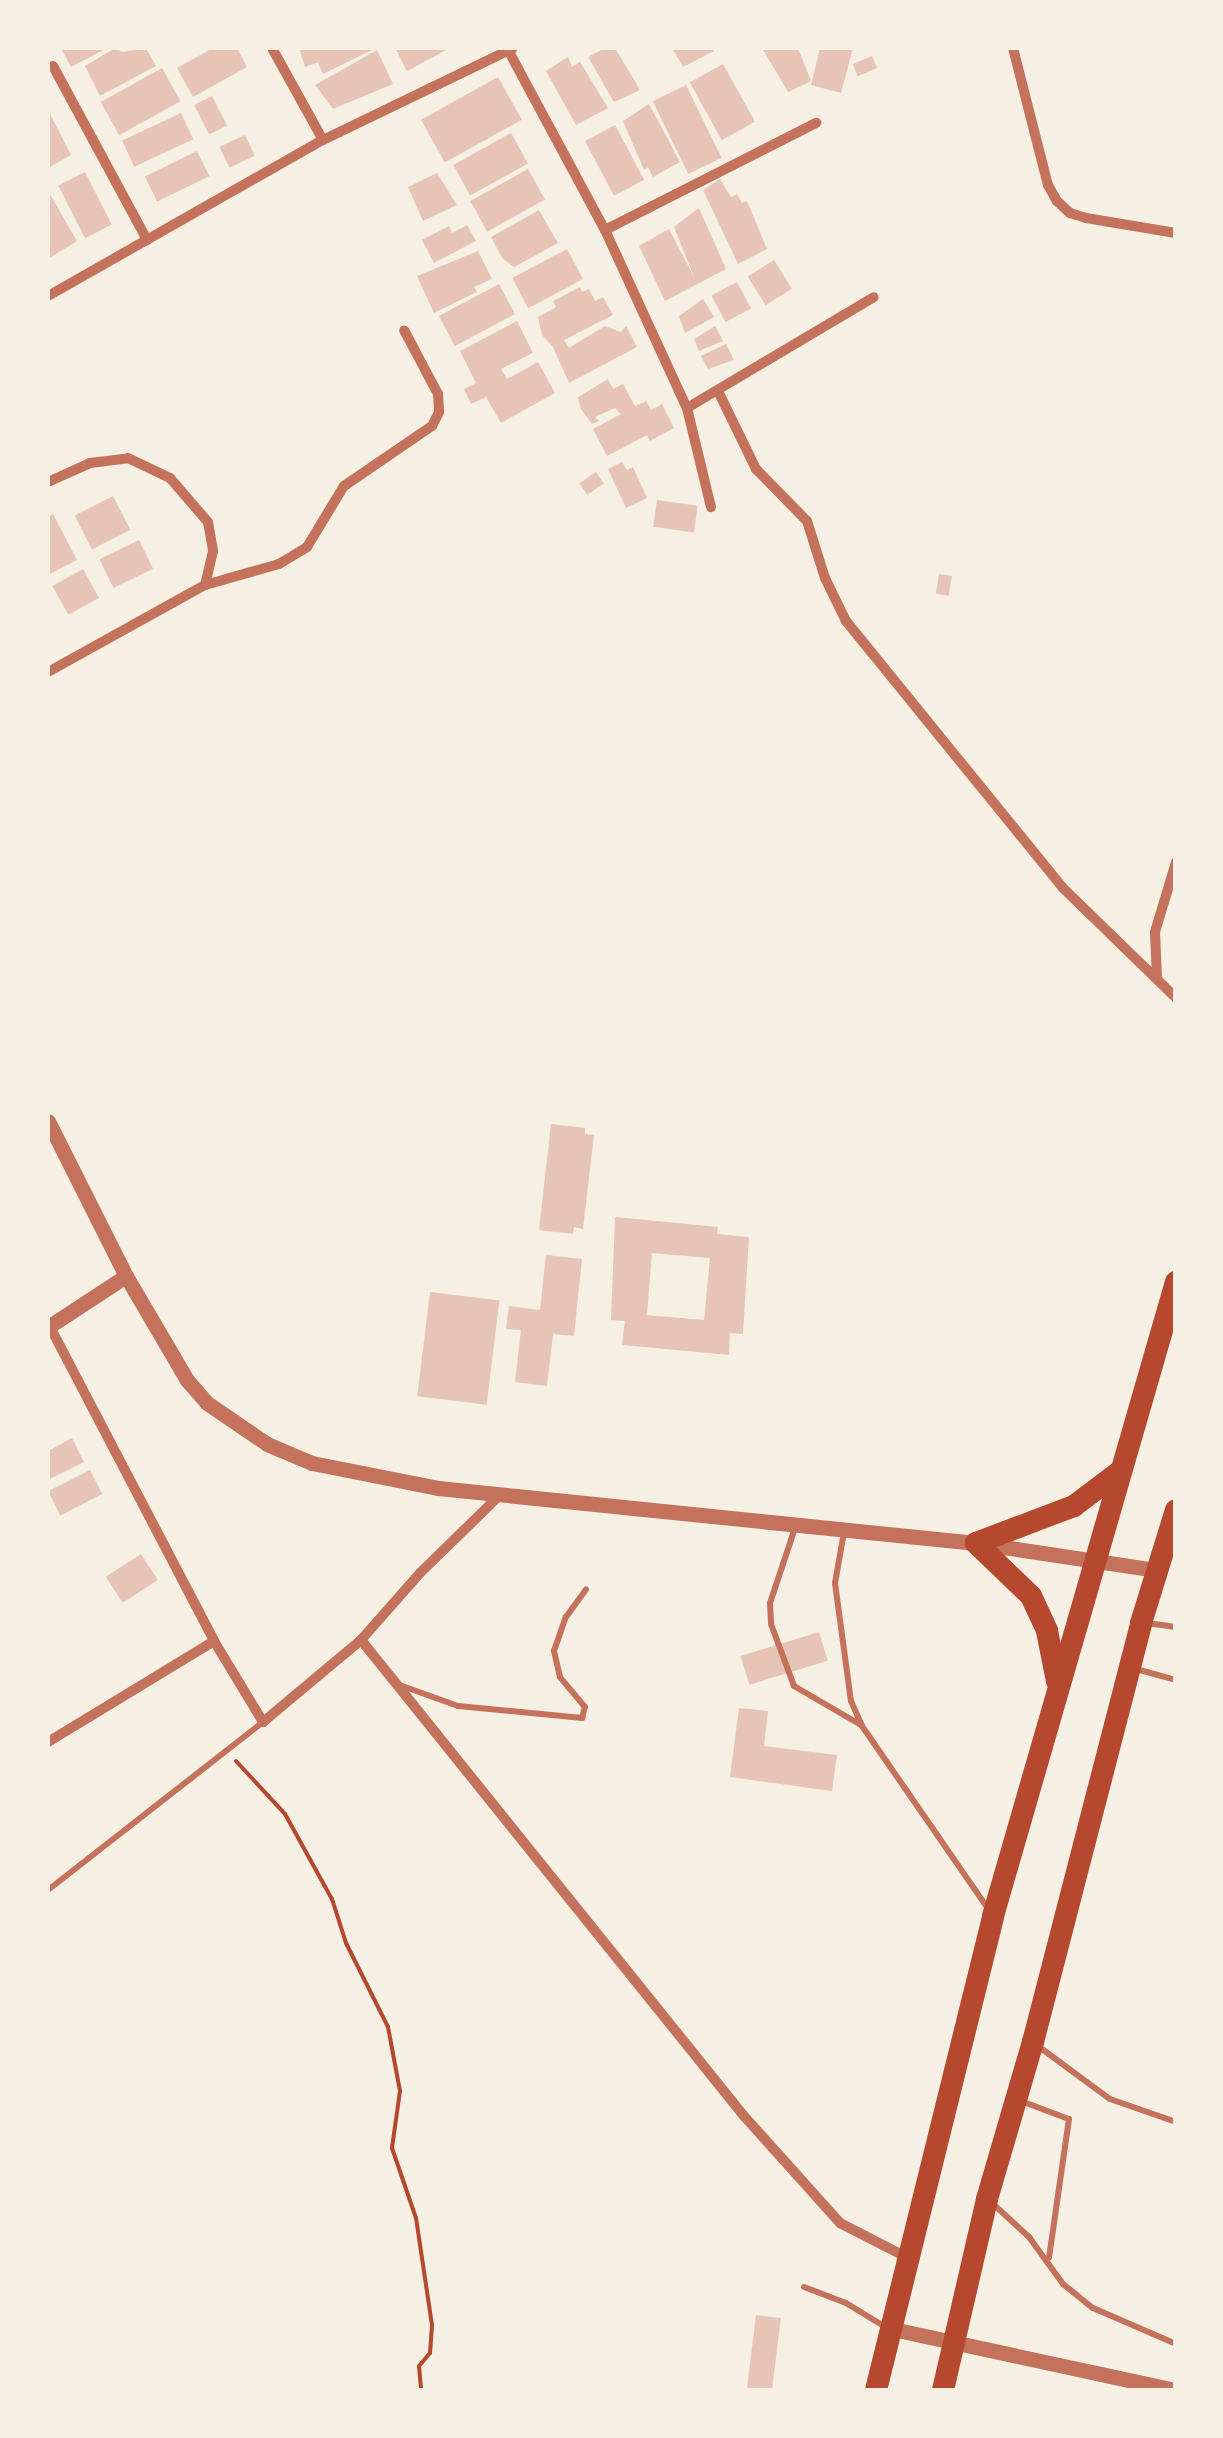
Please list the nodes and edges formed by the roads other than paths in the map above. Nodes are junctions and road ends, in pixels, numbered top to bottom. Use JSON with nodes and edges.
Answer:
{"nodes":[{"id":1,"x":272,"y":48,"type":"edge"},
{"id":2,"x":509,"y":48,"type":"edge"},
{"id":3,"x":1014,"y":48,"type":"edge"},
{"id":4,"x":49,"y":63,"type":"edge"},
{"id":5,"x":816,"y":123,"type":"dead end"},
{"id":6,"x":323,"y":140,"type":"junction"},
{"id":7,"x":606,"y":230,"type":"junction"},
{"id":8,"x":1176,"y":233,"type":"edge"},
{"id":9,"x":147,"y":240,"type":"junction"},
{"id":10,"x":48,"y":296,"type":"edge"},
{"id":11,"x":874,"y":297,"type":"dead end"},
{"id":12,"x":404,"y":330,"type":"dead end"},
{"id":13,"x":718,"y":391,"type":"junction"},
{"id":14,"x":687,"y":408,"type":"junction"},
{"id":15,"x":48,"y":482,"type":"edge"},
{"id":16,"x":711,"y":507,"type":"dead end"},
{"id":17,"x":205,"y":586,"type":"junction"},
{"id":18,"x":48,"y":672,"type":"edge"},
{"id":19,"x":1176,"y":862,"type":"edge"},
{"id":20,"x":1158,"y":980,"type":"junction"},
{"id":21,"x":1176,"y":998,"type":"edge"},
{"id":22,"x":48,"y":1121,"type":"edge"},
{"id":23,"x":126,"y":1276,"type":"junction"},
{"id":24,"x":1176,"y":1282,"type":"edge"},
{"id":25,"x":48,"y":1325,"type":"edge"},
{"id":26,"x":1120,"y":1472,"type":"junction"},
{"id":27,"x":500,"y":1495,"type":"junction"},
{"id":28,"x":1176,"y":1510,"type":"edge"},
{"id":29,"x":796,"y":1525,"type":"junction"},
{"id":30,"x":844,"y":1532,"type":"junction"},
{"id":31,"x":976,"y":1544,"type":"junction"},
{"id":32,"x":1094,"y":1558,"type":"junction"},
{"id":33,"x":1157,"y":1570,"type":"junction"},
{"id":34,"x":586,"y":1589,"type":"dead end"},
{"id":35,"x":1141,"y":1622,"type":"junction"},
{"id":36,"x":1176,"y":1627,"type":"edge"},
{"id":37,"x":214,"y":1640,"type":"junction"},
{"id":38,"x":361,"y":1640,"type":"junction"},
{"id":39,"x":1130,"y":1668,"type":"junction"},
{"id":40,"x":1176,"y":1680,"type":"edge"},
{"id":41,"x":393,"y":1683,"type":"junction"},
{"id":42,"x":1058,"y":1688,"type":"junction"},
{"id":43,"x":264,"y":1722,"type":"junction"},
{"id":44,"x":862,"y":1726,"type":"junction"},
{"id":45,"x":48,"y":1742,"type":"edge"},
{"id":46,"x":48,"y":1890,"type":"edge"},
{"id":47,"x":993,"y":1916,"type":"junction"},
{"id":48,"x":1033,"y":2042,"type":"junction"},
{"id":49,"x":1016,"y":2099,"type":"junction"},
{"id":50,"x":1176,"y":2122,"type":"edge"},
{"id":51,"x":987,"y":2199,"type":"junction"},
{"id":52,"x":908,"y":2258,"type":"junction"},
{"id":53,"x":1049,"y":2259,"type":"junction"},
{"id":54,"x":804,"y":2288,"type":"dead end"},
{"id":55,"x":888,"y":2328,"type":"junction"},
{"id":56,"x":952,"y":2342,"type":"junction"},
{"id":57,"x":1176,"y":2344,"type":"edge"},
{"id":58,"x":876,"y":2390,"type":"edge"},
{"id":59,"x":942,"y":2390,"type":"edge"},
{"id":60,"x":1176,"y":2390,"type":"edge"}],
"edges":[{"from":1,"to":6,"type":"street"},
{"from":2,"to":6,"type":"street"},
{"from":2,"to":7,"type":"street"},
{"from":3,"to":8,"type":"street"},
{"from":4,"to":9,"type":"street"},
{"from":5,"to":7,"type":"street"},
{"from":6,"to":9,"type":"street"},
{"from":7,"to":14,"type":"street"},
{"from":9,"to":10,"type":"street"},
{"from":11,"to":13,"type":"street"},
{"from":12,"to":17,"type":"street"},
{"from":13,"to":14,"type":"street"},
{"from":13,"to":20,"type":"street"},
{"from":14,"to":16,"type":"street"},
{"from":15,"to":17,"type":"street"},
{"from":17,"to":18,"type":"street"},
{"from":19,"to":20,"type":"street"},
{"from":20,"to":21,"type":"street"},
{"from":22,"to":23,"type":"street"},
{"from":23,"to":25,"type":"street"},
{"from":23,"to":27,"type":"street"},
{"from":24,"to":26,"type":"highway"},
{"from":25,"to":37,"type":"street"},
{"from":26,"to":31,"type":"highway"},
{"from":26,"to":32,"type":"highway"},
{"from":27,"to":29,"type":"street"},
{"from":27,"to":38,"type":"street"},
{"from":28,"to":33,"type":"highway"},
{"from":29,"to":30,"type":"street"},
{"from":29,"to":44,"type":"lane"},
{"from":30,"to":31,"type":"street"},
{"from":30,"to":44,"type":"lane"},
{"from":31,"to":32,"type":"street"},
{"from":31,"to":42,"type":"highway"},
{"from":32,"to":33,"type":"street"},
{"from":32,"to":42,"type":"highway"},
{"from":33,"to":35,"type":"highway"},
{"from":34,"to":41,"type":"lane"},
{"from":35,"to":36,"type":"lane"},
{"from":35,"to":39,"type":"highway"},
{"from":37,"to":43,"type":"street"},
{"from":37,"to":45,"type":"street"},
{"from":38,"to":41,"type":"street"},
{"from":38,"to":43,"type":"street"},
{"from":39,"to":40,"type":"lane"},
{"from":39,"to":48,"type":"highway"},
{"from":41,"to":52,"type":"street"},
{"from":42,"to":47,"type":"highway"},
{"from":43,"to":46,"type":"lane"},
{"from":44,"to":47,"type":"lane"},
{"from":47,"to":52,"type":"highway"},
{"from":48,"to":49,"type":"highway"},
{"from":48,"to":50,"type":"lane"},
{"from":49,"to":51,"type":"highway"},
{"from":49,"to":53,"type":"lane"},
{"from":51,"to":53,"type":"lane"},
{"from":51,"to":56,"type":"highway"},
{"from":52,"to":55,"type":"highway"},
{"from":53,"to":57,"type":"lane"},
{"from":54,"to":55,"type":"lane"},
{"from":55,"to":56,"type":"street"},
{"from":55,"to":58,"type":"highway"},
{"from":56,"to":59,"type":"highway"},
{"from":56,"to":60,"type":"street"}]}
